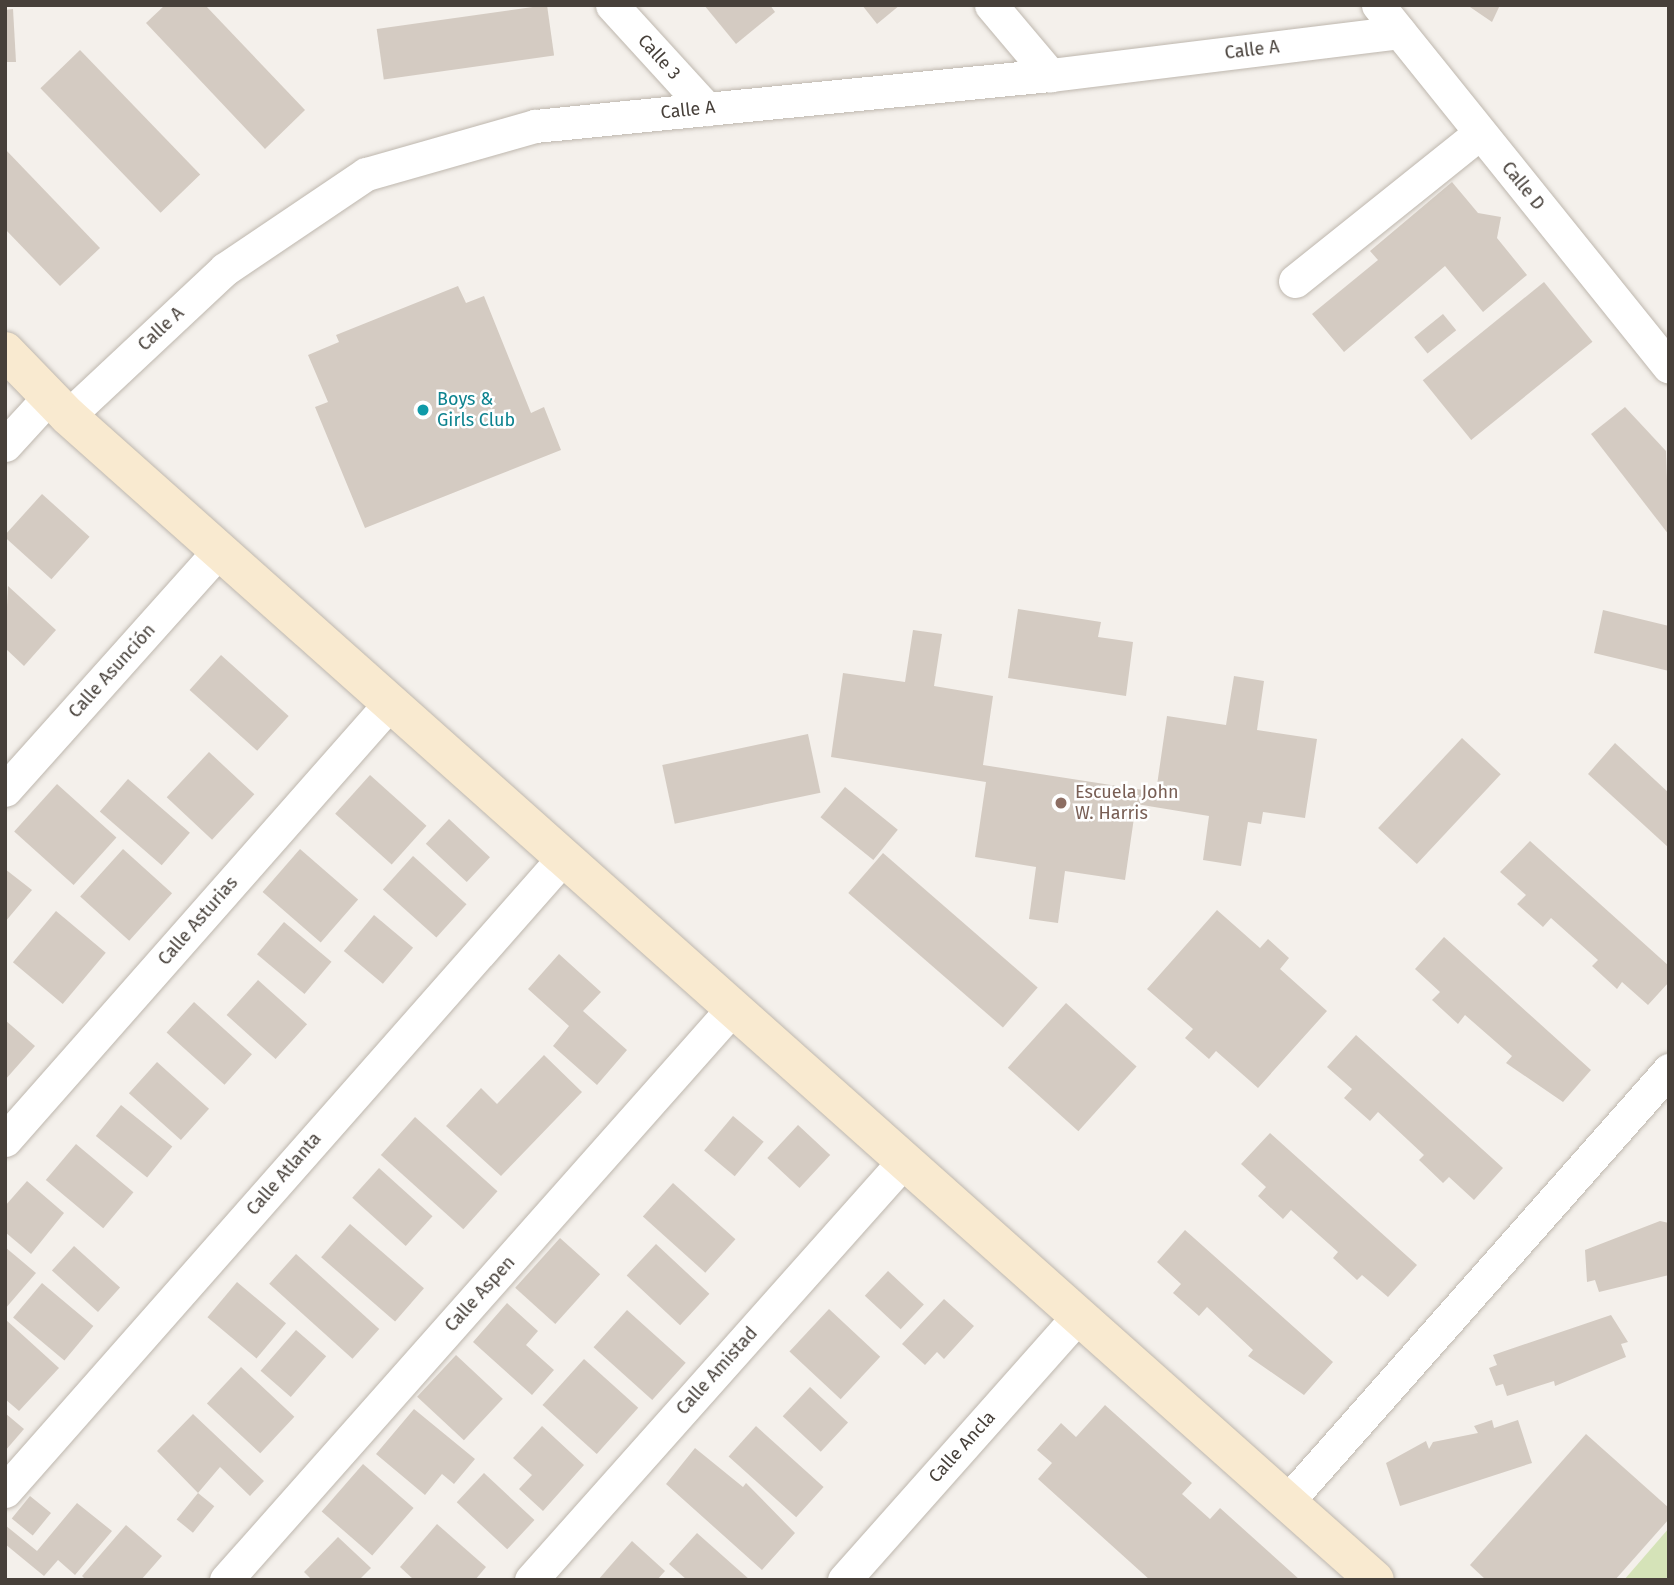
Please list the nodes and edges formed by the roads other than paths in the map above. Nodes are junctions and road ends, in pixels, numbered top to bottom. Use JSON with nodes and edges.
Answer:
{"nodes":[{"id":1,"x":612,"y":5,"type":"edge"},
{"id":2,"x":991,"y":5,"type":"edge"},
{"id":3,"x":1378,"y":5,"type":"edge"},
{"id":4,"x":1399,"y":32,"type":"junction"},
{"id":5,"x":1050,"y":75,"type":"junction"},
{"id":6,"x":707,"y":109,"type":"junction"},
{"id":7,"x":1480,"y":133,"type":"junction"},
{"id":8,"x":1295,"y":281,"type":"dead end"},
{"id":9,"x":5,"y":351,"type":"edge"},
{"id":10,"x":1669,"y":367,"type":"edge"},
{"id":11,"x":59,"y":407,"type":"junction"},
{"id":12,"x":5,"y":445,"type":"edge"},
{"id":13,"x":219,"y":551,"type":"junction"},
{"id":14,"x":391,"y":702,"type":"junction"},
{"id":15,"x":5,"y":790,"type":"edge"},
{"id":16,"x":564,"y":857,"type":"junction"},
{"id":17,"x":733,"y":1008,"type":"junction"},
{"id":18,"x":1669,"y":1070,"type":"edge"},
{"id":19,"x":5,"y":1140,"type":"edge"},
{"id":20,"x":903,"y":1162,"type":"junction"},
{"id":21,"x":1079,"y":1315,"type":"junction"},
{"id":22,"x":5,"y":1491,"type":"edge"},
{"id":23,"x":1287,"y":1502,"type":"junction"},
{"id":24,"x":226,"y":1580,"type":"edge"},
{"id":25,"x":531,"y":1580,"type":"edge"},
{"id":26,"x":844,"y":1580,"type":"edge"},
{"id":27,"x":1376,"y":1580,"type":"edge"}],
"edges":[{"from":1,"to":6,"type":"street","name":"Calle 3"},
{"from":2,"to":5,"type":"street"},
{"from":3,"to":4,"type":"street","name":"Calle D"},
{"from":4,"to":5,"type":"street","name":"Calle A"},
{"from":4,"to":7,"type":"street","name":"Calle D"},
{"from":5,"to":6,"type":"street","name":"Calle A"},
{"from":6,"to":11,"type":"street","name":"Calle A"},
{"from":7,"to":8,"type":"street"},
{"from":7,"to":10,"type":"street","name":"Calle D"},
{"from":9,"to":11,"type":"street"},
{"from":11,"to":12,"type":"street","name":"Calle A"},
{"from":11,"to":13,"type":"street"},
{"from":13,"to":14,"type":"street"},
{"from":13,"to":15,"type":"street","name":"Calle Asunción"},
{"from":14,"to":16,"type":"street"},
{"from":14,"to":19,"type":"street","name":"Calle Asturias"},
{"from":16,"to":17,"type":"street"},
{"from":16,"to":22,"type":"street","name":"Calle Atlanta"},
{"from":17,"to":20,"type":"street"},
{"from":17,"to":24,"type":"street","name":"Calle Aspen"},
{"from":18,"to":23,"type":"street"},
{"from":20,"to":21,"type":"street"},
{"from":20,"to":25,"type":"street","name":"Calle Amistad"},
{"from":21,"to":23,"type":"street"},
{"from":21,"to":26,"type":"street","name":"Calle Ancla"},
{"from":23,"to":27,"type":"street"}]}
